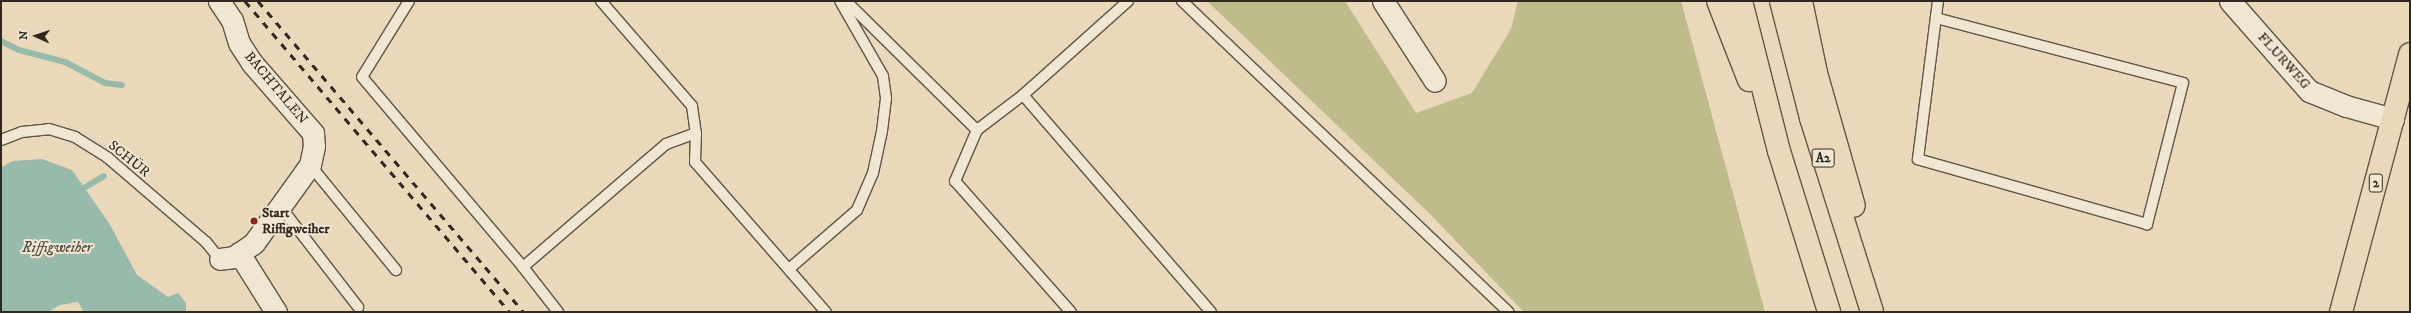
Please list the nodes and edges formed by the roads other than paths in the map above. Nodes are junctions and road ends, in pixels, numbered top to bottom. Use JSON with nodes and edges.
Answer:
{"nodes":[{"id":1,"x":219,"y":1,"type":"edge"},
{"id":2,"x":409,"y":1,"type":"edge"},
{"id":3,"x":601,"y":1,"type":"edge"},
{"id":4,"x":840,"y":1,"type":"edge"},
{"id":5,"x":846,"y":1,"type":"edge"},
{"id":6,"x":1128,"y":1,"type":"edge"},
{"id":7,"x":1182,"y":1,"type":"edge"},
{"id":8,"x":1383,"y":1,"type":"edge"},
{"id":9,"x":1718,"y":1,"type":"edge"},
{"id":10,"x":1741,"y":1,"type":"edge"},
{"id":11,"x":1781,"y":1,"type":"edge"},
{"id":12,"x":1801,"y":1,"type":"edge"},
{"id":13,"x":1938,"y":1,"type":"edge"},
{"id":14,"x":2230,"y":1,"type":"edge"},
{"id":15,"x":1936,"y":18,"type":"junction"},
{"id":16,"x":2410,"y":54,"type":"edge"},
{"id":17,"x":1435,"y":81,"type":"dead end"},
{"id":18,"x":1023,"y":95,"type":"junction"},
{"id":19,"x":2393,"y":119,"type":"junction"},
{"id":20,"x":977,"y":130,"type":"junction"},
{"id":21,"x":696,"y":133,"type":"junction"},
{"id":22,"x":1,"y":140,"type":"edge"},
{"id":23,"x":1779,"y":151,"type":"junction"},
{"id":24,"x":310,"y":165,"type":"junction"},
{"id":25,"x":280,"y":206,"type":"junction"},
{"id":26,"x":230,"y":256,"type":"junction"},
{"id":27,"x":523,"y":267,"type":"junction"},
{"id":28,"x":396,"y":270,"type":"dead end"},
{"id":29,"x":788,"y":270,"type":"junction"},
{"id":30,"x":358,"y":307,"type":"dead end"},
{"id":31,"x":276,"y":312,"type":"edge"},
{"id":32,"x":558,"y":312,"type":"edge"},
{"id":33,"x":826,"y":312,"type":"edge"},
{"id":34,"x":1071,"y":312,"type":"edge"},
{"id":35,"x":1210,"y":312,"type":"edge"},
{"id":36,"x":1509,"y":312,"type":"edge"},
{"id":37,"x":1829,"y":312,"type":"edge"},
{"id":38,"x":1872,"y":312,"type":"edge"},
{"id":39,"x":1880,"y":312,"type":"edge"},
{"id":40,"x":2341,"y":312,"type":"edge"}],
"edges":[{"from":1,"to":24,"type":"street","name":"BACHTALEN"},
{"from":2,"to":27,"type":"lane"},
{"from":3,"to":21,"type":"lane"},
{"from":4,"to":29,"type":"lane"},
{"from":5,"to":20,"type":"lane"},
{"from":6,"to":18,"type":"lane"},
{"from":7,"to":36,"type":"lane"},
{"from":8,"to":17,"type":"street"},
{"from":9,"to":23,"type":"main road"},
{"from":10,"to":23,"type":"main road"},
{"from":11,"to":38,"type":"main road","number":"A2"},
{"from":12,"to":39,"type":"main road"},
{"from":13,"to":15,"type":"lane"},
{"from":14,"to":19,"type":"street","name":"FLURWEG"},
{"from":15,"to":15,"type":"lane"},
{"from":16,"to":19,"type":"main road","number":"2"},
{"from":18,"to":20,"type":"lane"},
{"from":18,"to":35,"type":"lane"},
{"from":19,"to":40,"type":"main road","number":"2"},
{"from":20,"to":34,"type":"lane"},
{"from":21,"to":27,"type":"lane"},
{"from":21,"to":29,"type":"lane"},
{"from":22,"to":26,"type":"lane","name":"SCHÜR"},
{"from":23,"to":37,"type":"main road"},
{"from":24,"to":25,"type":"street","name":"BACHTALEN"},
{"from":24,"to":28,"type":"lane"},
{"from":25,"to":26,"type":"street","name":"BACHTALEN"},
{"from":25,"to":30,"type":"lane"},
{"from":26,"to":31,"type":"street"},
{"from":27,"to":32,"type":"lane"},
{"from":29,"to":33,"type":"lane"}]}
